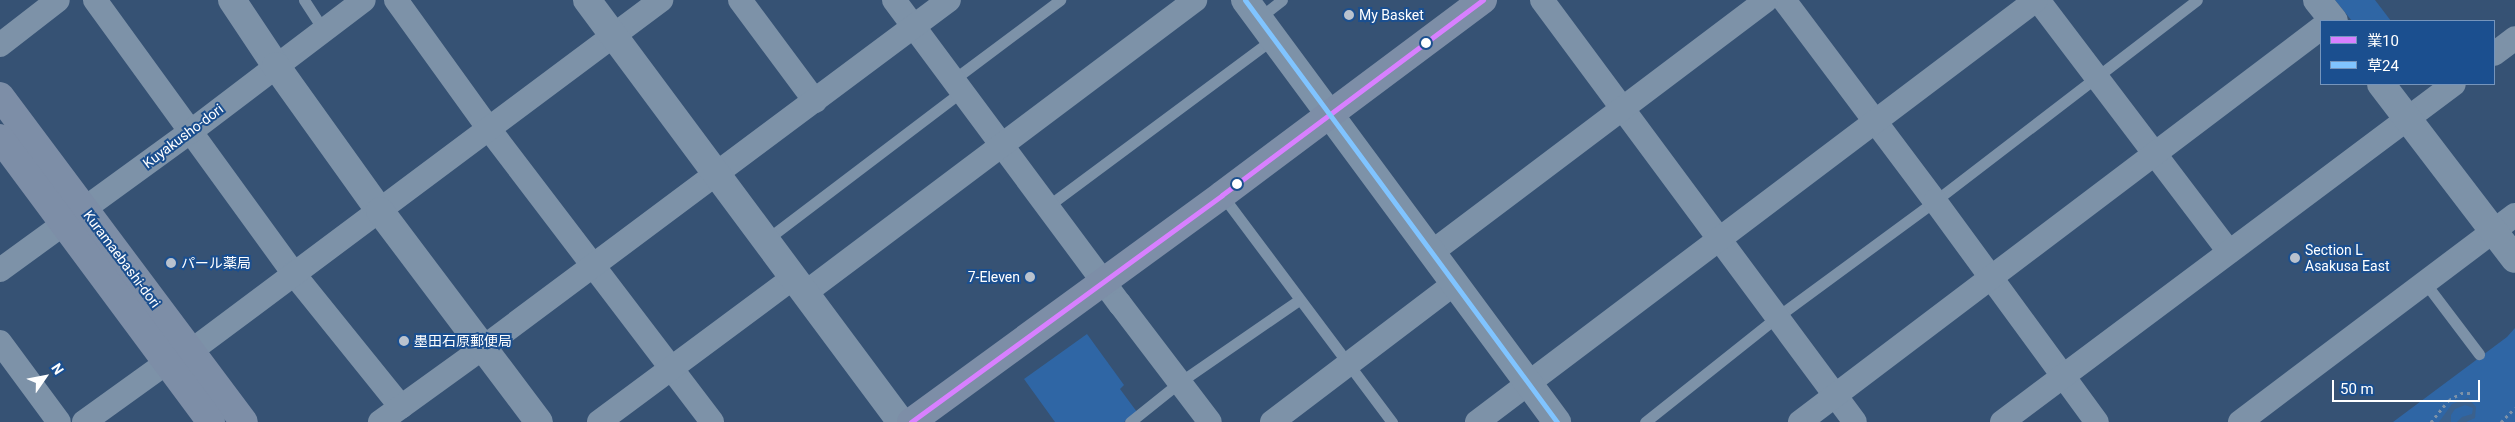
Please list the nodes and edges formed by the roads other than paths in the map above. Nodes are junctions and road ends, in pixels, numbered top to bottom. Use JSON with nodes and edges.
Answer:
{"nodes":[{"id":1,"x":58,"y":0,"type":"edge"},
{"id":2,"x":95,"y":0,"type":"edge"},
{"id":3,"x":232,"y":0,"type":"edge"},
{"id":4,"x":304,"y":0,"type":"edge"},
{"id":5,"x":364,"y":0,"type":"edge"},
{"id":6,"x":396,"y":0,"type":"edge"},
{"id":7,"x":587,"y":0,"type":"edge"},
{"id":8,"x":660,"y":0,"type":"edge"},
{"id":9,"x":740,"y":0,"type":"edge"},
{"id":10,"x":894,"y":0,"type":"edge"},
{"id":11,"x":949,"y":0,"type":"edge"},
{"id":12,"x":1060,"y":0,"type":"edge"},
{"id":13,"x":1195,"y":0,"type":"edge"},
{"id":14,"x":1282,"y":0,"type":"edge"},
{"id":15,"x":1482,"y":0,"type":"edge"},
{"id":16,"x":1542,"y":0,"type":"edge"},
{"id":17,"x":1766,"y":0,"type":"edge"},
{"id":18,"x":1784,"y":0,"type":"edge"},
{"id":19,"x":2037,"y":0,"type":"edge"},
{"id":20,"x":2198,"y":0,"type":"edge"},
{"id":21,"x":1259,"y":19,"type":"edge"},
{"id":22,"x":2320,"y":24,"type":"edge"},
{"id":23,"x":913,"y":26,"type":"junction"},
{"id":24,"x":324,"y":31,"type":"junction"},
{"id":25,"x":614,"y":36,"type":"junction"},
{"id":26,"x":2515,"y":38,"type":"edge"},
{"id":27,"x":0,"y":45,"type":"edge"},
{"id":28,"x":2495,"y":53,"type":"edge"},
{"id":29,"x":276,"y":66,"type":"junction"},
{"id":30,"x":2098,"y":76,"type":"junction"},
{"id":31,"x":2382,"y":85,"type":"edge"},
{"id":32,"x":2453,"y":85,"type":"edge"},
{"id":33,"x":957,"y":86,"type":"junction"},
{"id":34,"x":0,"y":96,"type":"edge"},
{"id":35,"x":815,"y":101,"type":"junction"},
{"id":36,"x":1622,"y":109,"type":"junction"},
{"id":37,"x":1330,"y":114,"type":"junction"},
{"id":38,"x":2408,"y":118,"type":"junction"},
{"id":39,"x":1874,"y":121,"type":"junction"},
{"id":40,"x":489,"y":128,"type":"junction"},
{"id":41,"x":190,"y":132,"type":"junction"},
{"id":42,"x":0,"y":138,"type":"edge"},
{"id":43,"x":1002,"y":146,"type":"junction"},
{"id":44,"x":2154,"y":154,"type":"junction"},
{"id":45,"x":715,"y":173,"type":"junction"},
{"id":46,"x":1222,"y":196,"type":"junction"},
{"id":47,"x":1935,"y":201,"type":"junction"},
{"id":48,"x":1048,"y":206,"type":"junction"},
{"id":49,"x":380,"y":211,"type":"junction"},
{"id":50,"x":74,"y":215,"type":"junction"},
{"id":51,"x":2515,"y":215,"type":"edge"},
{"id":52,"x":2493,"y":232,"type":"junction"},
{"id":53,"x":1718,"y":238,"type":"junction"},
{"id":54,"x":765,"y":240,"type":"junction"},
{"id":55,"x":1432,"y":252,"type":"junction"},
{"id":56,"x":2229,"y":252,"type":"junction"},
{"id":57,"x":2515,"y":259,"type":"edge"},
{"id":58,"x":592,"y":266,"type":"junction"},
{"id":59,"x":0,"y":270,"type":"edge"},
{"id":60,"x":294,"y":273,"type":"junction"},
{"id":61,"x":1991,"y":277,"type":"junction"},
{"id":62,"x":1104,"y":281,"type":"junction"},
{"id":63,"x":1455,"y":284,"type":"junction"},
{"id":64,"x":2426,"y":284,"type":"junction"},
{"id":65,"x":799,"y":286,"type":"junction"},
{"id":66,"x":1299,"y":300,"type":"junction"},
{"id":67,"x":1778,"y":317,"type":"junction"},
{"id":68,"x":0,"y":342,"type":"edge"},
{"id":69,"x":484,"y":347,"type":"junction"},
{"id":70,"x":191,"y":351,"type":"junction"},
{"id":71,"x":2479,"y":354,"type":"dead end"},
{"id":72,"x":166,"y":363,"type":"junction"},
{"id":73,"x":1348,"y":365,"type":"junction"},
{"id":74,"x":672,"y":369,"type":"junction"},
{"id":75,"x":2063,"y":376,"type":"junction"},
{"id":76,"x":1180,"y":382,"type":"junction"},
{"id":77,"x":1528,"y":382,"type":"junction"},
{"id":78,"x":1835,"y":396,"type":"junction"},
{"id":79,"x":400,"y":407,"type":"junction"},
{"id":80,"x":59,"y":422,"type":"edge"},
{"id":81,"x":84,"y":422,"type":"edge"},
{"id":82,"x":211,"y":422,"type":"edge"},
{"id":83,"x":244,"y":422,"type":"edge"},
{"id":84,"x":380,"y":422,"type":"edge"},
{"id":85,"x":540,"y":422,"type":"edge"},
{"id":86,"x":600,"y":422,"type":"edge"},
{"id":87,"x":712,"y":422,"type":"edge"},
{"id":88,"x":901,"y":422,"type":"edge"},
{"id":89,"x":911,"y":422,"type":"edge"},
{"id":90,"x":1130,"y":422,"type":"edge"},
{"id":91,"x":1210,"y":422,"type":"edge"},
{"id":92,"x":1272,"y":422,"type":"edge"},
{"id":93,"x":1392,"y":422,"type":"edge"},
{"id":94,"x":1477,"y":422,"type":"edge"},
{"id":95,"x":1557,"y":422,"type":"edge"},
{"id":96,"x":1645,"y":422,"type":"edge"},
{"id":97,"x":1800,"y":422,"type":"edge"},
{"id":98,"x":1855,"y":422,"type":"edge"},
{"id":99,"x":2002,"y":422,"type":"edge"},
{"id":100,"x":2097,"y":422,"type":"edge"},
{"id":101,"x":2240,"y":422,"type":"edge"}],
"edges":[{"from":1,"to":27,"type":"street"},
{"from":2,"to":41,"type":"street"},
{"from":3,"to":29,"type":"street"},
{"from":4,"to":24,"type":"lane"},
{"from":5,"to":24,"type":"street","name":"Kuyakusho-dori"},
{"from":6,"to":40,"type":"street"},
{"from":7,"to":25,"type":"street"},
{"from":8,"to":25,"type":"street"},
{"from":9,"to":35,"type":"street"},
{"from":10,"to":23,"type":"street"},
{"from":11,"to":23,"type":"street"},
{"from":12,"to":33,"type":"lane"},
{"from":13,"to":43,"type":"street"},
{"from":14,"to":21,"type":"lane"},
{"from":15,"to":37,"type":"main road"},
{"from":16,"to":36,"type":"street"},
{"from":17,"to":36,"type":"street"},
{"from":18,"to":39,"type":"street"},
{"from":19,"to":30,"type":"street"},
{"from":19,"to":39,"type":"street"},
{"from":20,"to":30,"type":"lane"},
{"from":21,"to":37,"type":"street"},
{"from":21,"to":48,"type":"lane"},
{"from":22,"to":44,"type":"street"},
{"from":23,"to":33,"type":"street"},
{"from":23,"to":35,"type":"street"},
{"from":24,"to":29,"type":"street","name":"Kuyakusho-dori"},
{"from":25,"to":40,"type":"street"},
{"from":25,"to":45,"type":"street"},
{"from":26,"to":28,"type":"street"},
{"from":29,"to":41,"type":"street","name":"Kuyakusho-dori"},
{"from":29,"to":49,"type":"street"},
{"from":30,"to":44,"type":"street"},
{"from":30,"to":47,"type":"lane"},
{"from":31,"to":38,"type":"street"},
{"from":32,"to":38,"type":"street"},
{"from":33,"to":43,"type":"street"},
{"from":33,"to":54,"type":"lane"},
{"from":34,"to":50,"type":"main road","name":"Kuramaebashi-dori"},
{"from":35,"to":45,"type":"street"},
{"from":36,"to":53,"type":"street"},
{"from":36,"to":55,"type":"street"},
{"from":37,"to":46,"type":"main road"},
{"from":37,"to":55,"type":"street"},
{"from":38,"to":52,"type":"street"},
{"from":38,"to":56,"type":"street"},
{"from":39,"to":47,"type":"street"},
{"from":39,"to":53,"type":"street"},
{"from":40,"to":49,"type":"street"},
{"from":40,"to":58,"type":"street"},
{"from":41,"to":50,"type":"street","name":"Kuyakusho-dori"},
{"from":41,"to":60,"type":"street"},
{"from":42,"to":50,"type":"main road","name":"Kuramaebashi-dori"},
{"from":43,"to":48,"type":"street"},
{"from":43,"to":65,"type":"street"},
{"from":44,"to":56,"type":"street"},
{"from":44,"to":61,"type":"street"},
{"from":45,"to":54,"type":"street"},
{"from":45,"to":58,"type":"street"},
{"from":46,"to":62,"type":"main road"},
{"from":46,"to":66,"type":"lane"},
{"from":47,"to":61,"type":"street"},
{"from":47,"to":67,"type":"lane"},
{"from":48,"to":62,"type":"street"},
{"from":49,"to":60,"type":"street"},
{"from":49,"to":69,"type":"street"},
{"from":50,"to":59,"type":"street","name":"Kuyakusho-dori"},
{"from":50,"to":70,"type":"main road","name":"Kuramaebashi-dori"},
{"from":50,"to":72,"type":"main road","name":"Kuramaebashi-dori"},
{"from":51,"to":52,"type":"street"},
{"from":52,"to":57,"type":"street"},
{"from":52,"to":64,"type":"street"},
{"from":53,"to":67,"type":"street"},
{"from":53,"to":77,"type":"street"},
{"from":54,"to":65,"type":"street"},
{"from":55,"to":63,"type":"street"},
{"from":56,"to":75,"type":"street"},
{"from":58,"to":69,"type":"street"},
{"from":58,"to":74,"type":"street"},
{"from":60,"to":70,"type":"street"},
{"from":60,"to":79,"type":"street"},
{"from":61,"to":75,"type":"street"},
{"from":61,"to":78,"type":"street"},
{"from":62,"to":76,"type":"street"},
{"from":62,"to":89,"type":"main road"},
{"from":63,"to":73,"type":"street"},
{"from":63,"to":77,"type":"street"},
{"from":64,"to":71,"type":"lane"},
{"from":64,"to":101,"type":"street"},
{"from":65,"to":74,"type":"street"},
{"from":65,"to":88,"type":"street"},
{"from":66,"to":73,"type":"lane"},
{"from":66,"to":76,"type":"lane"},
{"from":67,"to":78,"type":"street"},
{"from":67,"to":96,"type":"lane"},
{"from":68,"to":80,"type":"street"},
{"from":69,"to":79,"type":"street"},
{"from":69,"to":85,"type":"street"},
{"from":70,"to":83,"type":"main road","name":"Kuramaebashi-dori"},
{"from":72,"to":81,"type":"street"},
{"from":72,"to":82,"type":"main road","name":"Kuramaebashi-dori"},
{"from":73,"to":92,"type":"street"},
{"from":73,"to":93,"type":"lane"},
{"from":74,"to":86,"type":"street"},
{"from":74,"to":87,"type":"street"},
{"from":75,"to":99,"type":"street"},
{"from":75,"to":100,"type":"street"},
{"from":76,"to":90,"type":"lane"},
{"from":76,"to":91,"type":"street"},
{"from":77,"to":94,"type":"street"},
{"from":77,"to":95,"type":"street"},
{"from":78,"to":97,"type":"street"},
{"from":78,"to":98,"type":"street"},
{"from":79,"to":84,"type":"street"}]}
